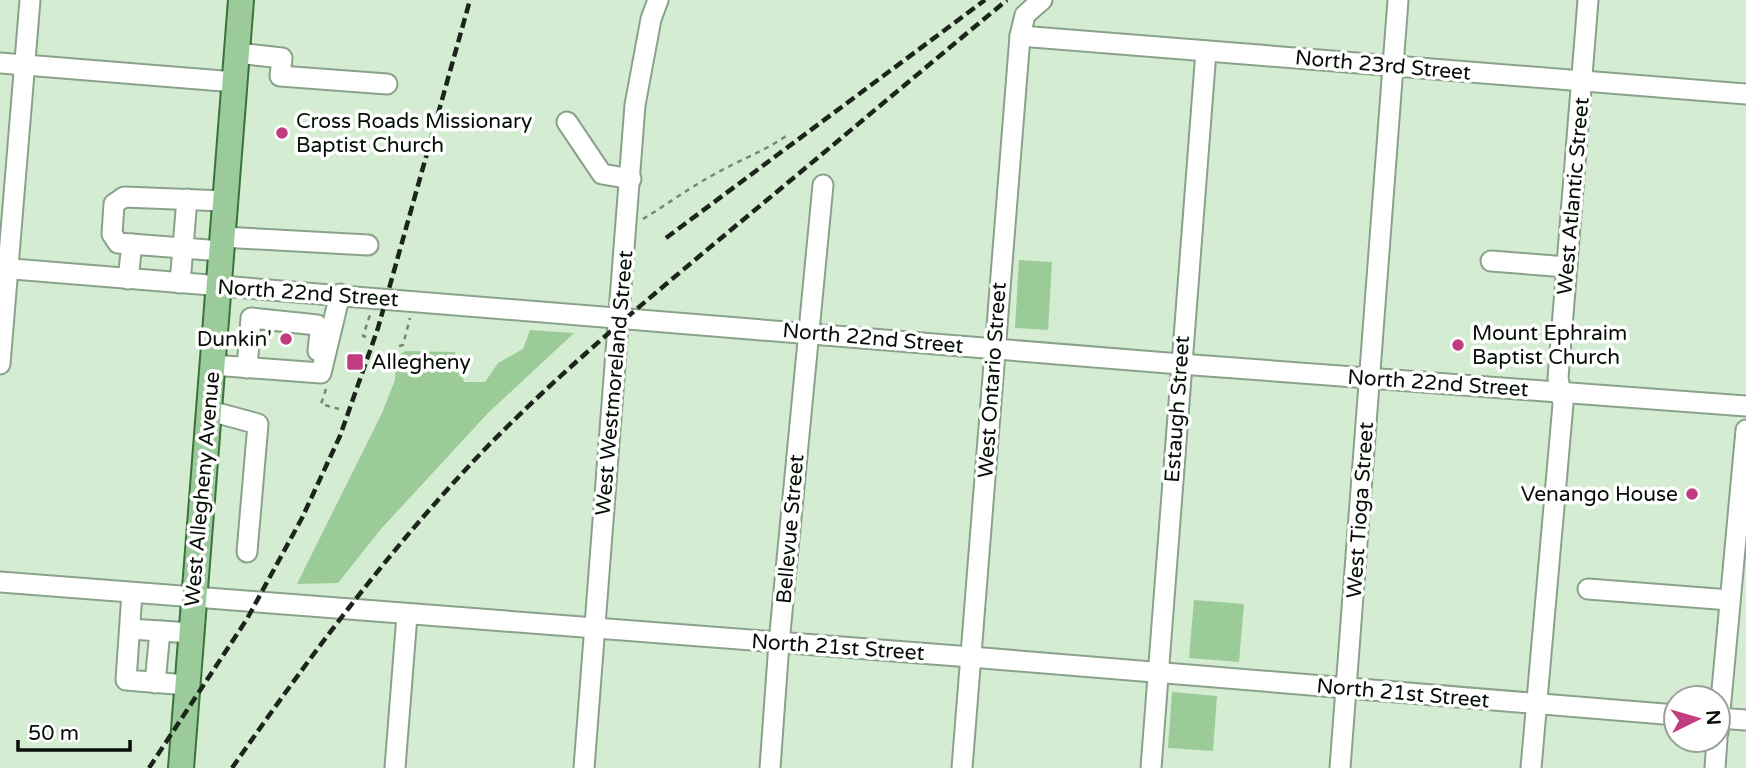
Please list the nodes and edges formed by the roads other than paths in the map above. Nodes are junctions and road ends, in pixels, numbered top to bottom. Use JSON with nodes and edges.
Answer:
{"nodes":[{"id":1,"x":30,"y":0,"type":"edge"},
{"id":2,"x":241,"y":0,"type":"edge"},
{"id":3,"x":658,"y":0,"type":"edge"},
{"id":4,"x":1042,"y":0,"type":"edge"},
{"id":5,"x":1398,"y":0,"type":"edge"},
{"id":6,"x":1588,"y":0,"type":"edge"},
{"id":7,"x":1020,"y":36,"type":"junction"},
{"id":8,"x":1206,"y":51,"type":"junction"},
{"id":9,"x":237,"y":53,"type":"junction"},
{"id":10,"x":0,"y":63,"type":"edge"},
{"id":11,"x":24,"y":66,"type":"junction"},
{"id":12,"x":1394,"y":66,"type":"junction"},
{"id":13,"x":1582,"y":81,"type":"junction"},
{"id":14,"x":235,"y":82,"type":"junction"},
{"id":15,"x":387,"y":84,"type":"dead end"},
{"id":16,"x":1746,"y":94,"type":"edge"},
{"id":17,"x":567,"y":122,"type":"dead end"},
{"id":18,"x":8,"y":155,"type":"edge"},
{"id":19,"x":631,"y":179,"type":"junction"},
{"id":20,"x":823,"y":185,"type":"dead end"},
{"id":21,"x":187,"y":199,"type":"junction"},
{"id":22,"x":225,"y":201,"type":"junction"},
{"id":23,"x":132,"y":244,"type":"junction"},
{"id":24,"x":222,"y":244,"type":"junction"},
{"id":25,"x":368,"y":244,"type":"dead end"},
{"id":26,"x":183,"y":247,"type":"junction"},
{"id":27,"x":1491,"y":261,"type":"dead end"},
{"id":28,"x":1567,"y":267,"type":"junction"},
{"id":29,"x":4,"y":268,"type":"edge"},
{"id":30,"x":128,"y":279,"type":"junction"},
{"id":31,"x":180,"y":284,"type":"junction"},
{"id":32,"x":218,"y":287,"type":"junction"},
{"id":33,"x":340,"y":295,"type":"junction"},
{"id":34,"x":618,"y":318,"type":"junction"},
{"id":35,"x":809,"y":333,"type":"junction"},
{"id":36,"x":994,"y":347,"type":"junction"},
{"id":37,"x":0,"y":364,"type":"edge"},
{"id":38,"x":1180,"y":364,"type":"junction"},
{"id":39,"x":212,"y":365,"type":"junction"},
{"id":40,"x":247,"y":368,"type":"junction"},
{"id":41,"x":317,"y":373,"type":"junction"},
{"id":42,"x":1369,"y":378,"type":"junction"},
{"id":43,"x":1561,"y":392,"type":"junction"},
{"id":44,"x":1746,"y":406,"type":"edge"},
{"id":45,"x":210,"y":411,"type":"junction"},
{"id":46,"x":1746,"y":430,"type":"edge"},
{"id":47,"x":247,"y":552,"type":"dead end"},
{"id":48,"x":0,"y":582,"type":"edge"},
{"id":49,"x":1588,"y":589,"type":"dead end"},
{"id":50,"x":132,"y":593,"type":"junction"},
{"id":51,"x":194,"y":598,"type":"junction"},
{"id":52,"x":1730,"y":600,"type":"junction"},
{"id":53,"x":407,"y":615,"type":"junction"},
{"id":54,"x":130,"y":629,"type":"junction"},
{"id":55,"x":594,"y":629,"type":"junction"},
{"id":56,"x":160,"y":631,"type":"junction"},
{"id":57,"x":191,"y":634,"type":"junction"},
{"id":58,"x":779,"y":643,"type":"junction"},
{"id":59,"x":971,"y":657,"type":"junction"},
{"id":60,"x":1158,"y":674,"type":"junction"},
{"id":61,"x":155,"y":683,"type":"junction"},
{"id":62,"x":1722,"y":684,"type":"edge"},
{"id":63,"x":187,"y":685,"type":"junction"},
{"id":64,"x":1347,"y":688,"type":"junction"},
{"id":65,"x":1537,"y":704,"type":"junction"},
{"id":66,"x":1662,"y":714,"type":"edge"},
{"id":67,"x":181,"y":768,"type":"edge"},
{"id":68,"x":395,"y":768,"type":"edge"},
{"id":69,"x":584,"y":768,"type":"edge"},
{"id":70,"x":769,"y":768,"type":"edge"},
{"id":71,"x":962,"y":768,"type":"edge"},
{"id":72,"x":1151,"y":768,"type":"edge"},
{"id":73,"x":1340,"y":768,"type":"edge"},
{"id":74,"x":1531,"y":768,"type":"edge"}],
"edges":[{"from":1,"to":11,"type":"street"},
{"from":2,"to":9,"type":"main road","name":"West Allegheny Avenue"},
{"from":3,"to":19,"type":"street","name":"West Westmoreland Street"},
{"from":4,"to":7,"type":"street","name":"West Ontario Street"},
{"from":5,"to":12,"type":"street","name":"West Tioga Street"},
{"from":6,"to":13,"type":"street","name":"West Atlantic Street"},
{"from":7,"to":8,"type":"street","name":"North 23rd Street"},
{"from":7,"to":36,"type":"street","name":"West Ontario Street"},
{"from":8,"to":12,"type":"street","name":"North 23rd Street"},
{"from":8,"to":38,"type":"street","name":"Estaugh Street"},
{"from":9,"to":14,"type":"main road","name":"West Allegheny Avenue"},
{"from":9,"to":15,"type":"street"},
{"from":10,"to":11,"type":"street"},
{"from":11,"to":14,"type":"street"},
{"from":11,"to":18,"type":"street"},
{"from":12,"to":13,"type":"street","name":"North 23rd Street"},
{"from":12,"to":42,"type":"street","name":"West Tioga Street"},
{"from":13,"to":16,"type":"street","name":"North 23rd Street"},
{"from":13,"to":28,"type":"street","name":"West Atlantic Street"},
{"from":14,"to":22,"type":"main road","name":"West Allegheny Avenue"},
{"from":17,"to":19,"type":"street"},
{"from":18,"to":29,"type":"street"},
{"from":19,"to":34,"type":"street","name":"West Westmoreland Street"},
{"from":20,"to":35,"type":"street","name":"Bellevue Street"},
{"from":21,"to":22,"type":"street"},
{"from":21,"to":23,"type":"street"},
{"from":21,"to":26,"type":"street"},
{"from":22,"to":24,"type":"main road","name":"West Allegheny Avenue"},
{"from":23,"to":26,"type":"street"},
{"from":23,"to":30,"type":"street"},
{"from":24,"to":25,"type":"street"},
{"from":24,"to":26,"type":"street"},
{"from":24,"to":32,"type":"main road","name":"West Allegheny Avenue"},
{"from":26,"to":31,"type":"street"},
{"from":27,"to":28,"type":"street"},
{"from":28,"to":43,"type":"street","name":"West Atlantic Street"},
{"from":29,"to":30,"type":"street","name":"North 22nd Street"},
{"from":29,"to":37,"type":"street"},
{"from":30,"to":31,"type":"street","name":"North 22nd Street"},
{"from":31,"to":32,"type":"street","name":"North 22nd Street"},
{"from":32,"to":33,"type":"street","name":"North 22nd Street"},
{"from":32,"to":39,"type":"main road","name":"West Allegheny Avenue"},
{"from":33,"to":34,"type":"street","name":"North 22nd Street"},
{"from":33,"to":41,"type":"street"},
{"from":34,"to":35,"type":"street","name":"North 22nd Street"},
{"from":34,"to":55,"type":"street","name":"West Westmoreland Street"},
{"from":35,"to":36,"type":"street","name":"North 22nd Street"},
{"from":35,"to":58,"type":"street","name":"Bellevue Street"},
{"from":36,"to":38,"type":"street","name":"North 22nd Street"},
{"from":36,"to":59,"type":"street","name":"West Ontario Street"},
{"from":38,"to":42,"type":"street","name":"North 22nd Street"},
{"from":38,"to":60,"type":"street","name":"Estaugh Street"},
{"from":39,"to":40,"type":"street"},
{"from":39,"to":45,"type":"main road","name":"West Allegheny Avenue"},
{"from":40,"to":41,"type":"street"},
{"from":40,"to":41,"type":"street"},
{"from":42,"to":43,"type":"street","name":"North 22nd Street"},
{"from":42,"to":64,"type":"street","name":"West Tioga Street"},
{"from":43,"to":44,"type":"street","name":"North 22nd Street"},
{"from":43,"to":65,"type":"street","name":"West Atlantic Street"},
{"from":45,"to":47,"type":"street"},
{"from":45,"to":51,"type":"main road","name":"West Allegheny Avenue"},
{"from":46,"to":52,"type":"street"},
{"from":48,"to":50,"type":"street","name":"North 21st Street"},
{"from":49,"to":52,"type":"street"},
{"from":50,"to":51,"type":"street","name":"North 21st Street"},
{"from":50,"to":54,"type":"street"},
{"from":51,"to":53,"type":"street","name":"North 21st Street"},
{"from":51,"to":57,"type":"main road","name":"West Allegheny Avenue"},
{"from":52,"to":62,"type":"street"},
{"from":53,"to":55,"type":"street","name":"North 21st Street"},
{"from":53,"to":68,"type":"street"},
{"from":54,"to":56,"type":"street"},
{"from":54,"to":61,"type":"street"},
{"from":55,"to":58,"type":"street","name":"North 21st Street"},
{"from":55,"to":69,"type":"street","name":"West Westmoreland Street"},
{"from":56,"to":57,"type":"street"},
{"from":56,"to":61,"type":"street"},
{"from":57,"to":63,"type":"main road","name":"West Allegheny Avenue"},
{"from":58,"to":59,"type":"street","name":"North 21st Street"},
{"from":58,"to":70,"type":"street","name":"Bellevue Street"},
{"from":59,"to":60,"type":"street","name":"North 21st Street"},
{"from":59,"to":71,"type":"street","name":"West Ontario Street"},
{"from":60,"to":64,"type":"street","name":"North 21st Street"},
{"from":60,"to":72,"type":"street","name":"Estaugh Street"},
{"from":61,"to":63,"type":"street"},
{"from":63,"to":67,"type":"main road","name":"West Allegheny Avenue"},
{"from":64,"to":65,"type":"street","name":"North 21st Street"},
{"from":64,"to":73,"type":"street","name":"West Tioga Street"},
{"from":65,"to":66,"type":"street","name":"North 21st Street"},
{"from":65,"to":74,"type":"street","name":"West Atlantic Street"}]}
